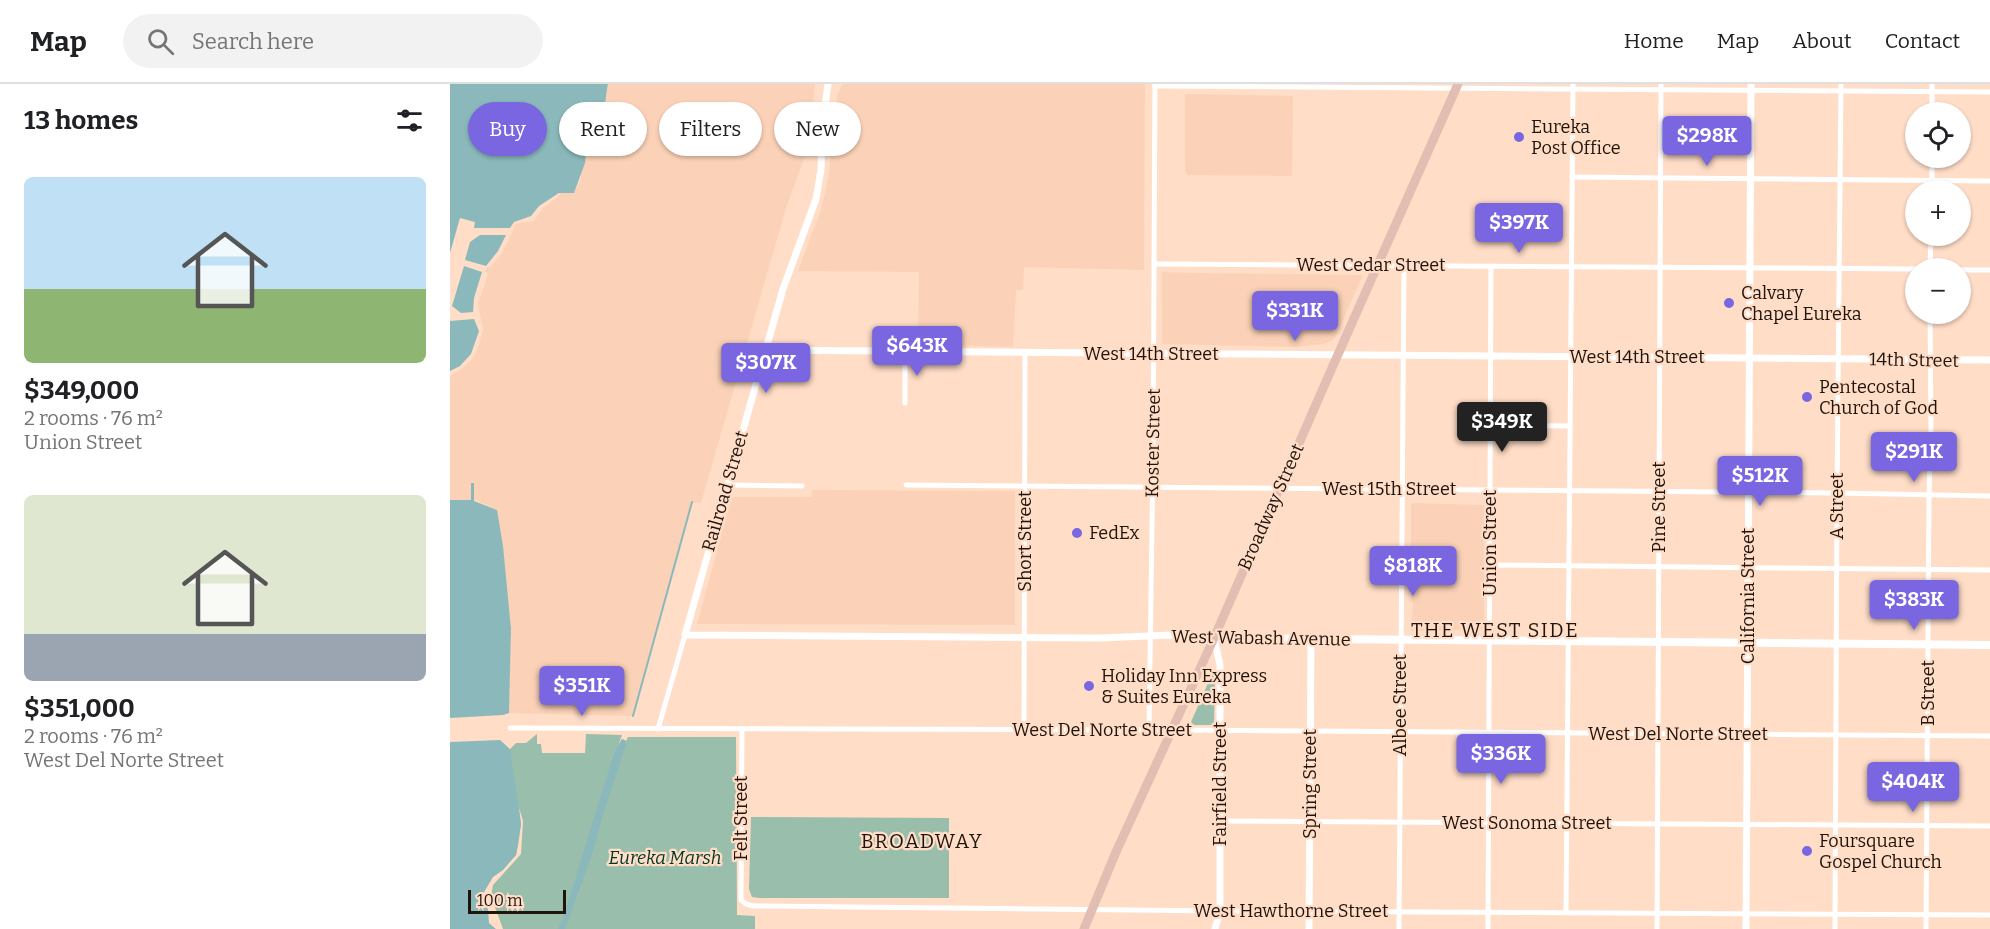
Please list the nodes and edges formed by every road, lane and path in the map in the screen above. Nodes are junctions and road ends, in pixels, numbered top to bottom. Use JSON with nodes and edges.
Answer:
{"nodes":[{"id":1,"x":828,"y":84,"type":"edge"},
{"id":2,"x":1932,"y":84,"type":"edge"},
{"id":3,"x":1155,"y":85,"type":"edge"},
{"id":4,"x":1457,"y":86,"type":"edge"},
{"id":5,"x":1573,"y":86,"type":"edge"},
{"id":6,"x":1661,"y":86,"type":"edge"},
{"id":7,"x":1751,"y":87,"type":"edge"},
{"id":8,"x":1841,"y":87,"type":"edge"},
{"id":9,"x":1932,"y":91,"type":"junction"},
{"id":10,"x":1990,"y":92,"type":"edge"},
{"id":11,"x":1932,"y":102,"type":"edge"},
{"id":12,"x":1572,"y":177,"type":"junction"},
{"id":13,"x":1661,"y":178,"type":"junction"},
{"id":14,"x":1751,"y":179,"type":"junction"},
{"id":15,"x":1841,"y":180,"type":"junction"},
{"id":16,"x":1905,"y":181,"type":"edge"},
{"id":17,"x":1971,"y":181,"type":"edge"},
{"id":18,"x":1990,"y":181,"type":"edge"},
{"id":19,"x":1154,"y":264,"type":"junction"},
{"id":20,"x":1378,"y":265,"type":"junction"},
{"id":21,"x":1404,"y":265,"type":"junction"},
{"id":22,"x":1491,"y":266,"type":"junction"},
{"id":23,"x":1571,"y":266,"type":"junction"},
{"id":24,"x":1660,"y":267,"type":"junction"},
{"id":25,"x":1750,"y":268,"type":"junction"},
{"id":26,"x":1839,"y":268,"type":"junction"},
{"id":27,"x":1905,"y":269,"type":"edge"},
{"id":28,"x":1971,"y":270,"type":"edge"},
{"id":29,"x":1990,"y":270,"type":"edge"},
{"id":30,"x":1930,"y":324,"type":"edge"},
{"id":31,"x":750,"y":350,"type":"dead end"},
{"id":32,"x":766,"y":351,"type":"junction"},
{"id":33,"x":905,"y":352,"type":"junction"},
{"id":34,"x":1025,"y":353,"type":"junction"},
{"id":35,"x":1154,"y":354,"type":"junction"},
{"id":36,"x":1338,"y":355,"type":"junction"},
{"id":37,"x":1403,"y":355,"type":"junction"},
{"id":38,"x":1491,"y":356,"type":"junction"},
{"id":39,"x":1571,"y":357,"type":"junction"},
{"id":40,"x":1660,"y":357,"type":"junction"},
{"id":41,"x":1749,"y":358,"type":"junction"},
{"id":42,"x":1839,"y":359,"type":"junction"},
{"id":43,"x":1930,"y":359,"type":"junction"},
{"id":44,"x":1990,"y":360,"type":"edge"},
{"id":45,"x":905,"y":402,"type":"dead end"},
{"id":46,"x":1490,"y":425,"type":"junction"},
{"id":47,"x":1570,"y":426,"type":"junction"},
{"id":48,"x":726,"y":485,"type":"junction"},
{"id":49,"x":906,"y":485,"type":"dead end"},
{"id":50,"x":802,"y":486,"type":"dead end"},
{"id":51,"x":1025,"y":486,"type":"junction"},
{"id":52,"x":1152,"y":487,"type":"junction"},
{"id":53,"x":1279,"y":489,"type":"junction"},
{"id":54,"x":1402,"y":489,"type":"junction"},
{"id":55,"x":1490,"y":490,"type":"junction"},
{"id":56,"x":1569,"y":491,"type":"junction"},
{"id":57,"x":1659,"y":491,"type":"junction"},
{"id":58,"x":1748,"y":492,"type":"junction"},
{"id":59,"x":1837,"y":493,"type":"junction"},
{"id":60,"x":1929,"y":495,"type":"junction"},
{"id":61,"x":1990,"y":496,"type":"edge"},
{"id":62,"x":1490,"y":565,"type":"junction"},
{"id":63,"x":1569,"y":566,"type":"junction"},
{"id":64,"x":1659,"y":567,"type":"junction"},
{"id":65,"x":1748,"y":567,"type":"junction"},
{"id":66,"x":1837,"y":568,"type":"junction"},
{"id":67,"x":1929,"y":569,"type":"junction"},
{"id":68,"x":1990,"y":570,"type":"edge"},
{"id":69,"x":685,"y":635,"type":"junction"},
{"id":70,"x":1025,"y":637,"type":"junction"},
{"id":71,"x":1151,"y":638,"type":"junction"},
{"id":72,"x":1214,"y":638,"type":"junction"},
{"id":73,"x":1311,"y":639,"type":"junction"},
{"id":74,"x":1401,"y":641,"type":"junction"},
{"id":75,"x":1490,"y":641,"type":"junction"},
{"id":76,"x":1568,"y":641,"type":"junction"},
{"id":77,"x":1658,"y":642,"type":"junction"},
{"id":78,"x":1747,"y":642,"type":"junction"},
{"id":79,"x":1837,"y":643,"type":"junction"},
{"id":80,"x":1928,"y":644,"type":"junction"},
{"id":81,"x":1990,"y":645,"type":"edge"},
{"id":82,"x":510,"y":728,"type":"dead end"},
{"id":83,"x":658,"y":729,"type":"junction"},
{"id":84,"x":742,"y":729,"type":"junction"},
{"id":85,"x":1024,"y":729,"type":"junction"},
{"id":86,"x":1149,"y":730,"type":"junction"},
{"id":87,"x":1173,"y":730,"type":"junction"},
{"id":88,"x":1220,"y":731,"type":"junction"},
{"id":89,"x":1310,"y":731,"type":"junction"},
{"id":90,"x":1400,"y":732,"type":"junction"},
{"id":91,"x":1490,"y":733,"type":"junction"},
{"id":92,"x":1567,"y":733,"type":"junction"},
{"id":93,"x":1657,"y":734,"type":"junction"},
{"id":94,"x":1747,"y":734,"type":"junction"},
{"id":95,"x":1838,"y":735,"type":"junction"},
{"id":96,"x":1928,"y":735,"type":"junction"},
{"id":97,"x":1990,"y":736,"type":"edge"},
{"id":98,"x":1220,"y":820,"type":"junction"},
{"id":99,"x":1309,"y":821,"type":"junction"},
{"id":100,"x":1400,"y":822,"type":"junction"},
{"id":101,"x":1489,"y":822,"type":"junction"},
{"id":102,"x":1567,"y":823,"type":"junction"},
{"id":103,"x":1658,"y":824,"type":"junction"},
{"id":104,"x":1746,"y":824,"type":"junction"},
{"id":105,"x":1835,"y":825,"type":"junction"},
{"id":106,"x":1926,"y":825,"type":"junction"},
{"id":107,"x":1990,"y":826,"type":"edge"},
{"id":108,"x":746,"y":904,"type":"joint"},
{"id":109,"x":1092,"y":909,"type":"junction"},
{"id":110,"x":1220,"y":911,"type":"junction"},
{"id":111,"x":1309,"y":911,"type":"junction"},
{"id":112,"x":1400,"y":912,"type":"junction"},
{"id":113,"x":1488,"y":912,"type":"junction"},
{"id":114,"x":1566,"y":912,"type":"junction"},
{"id":115,"x":1657,"y":913,"type":"junction"},
{"id":116,"x":1746,"y":914,"type":"junction"},
{"id":117,"x":1836,"y":914,"type":"junction"},
{"id":118,"x":1926,"y":914,"type":"junction"},
{"id":119,"x":1990,"y":915,"type":"edge"},
{"id":120,"x":1084,"y":929,"type":"edge"},
{"id":121,"x":1215,"y":929,"type":"edge"},
{"id":122,"x":1309,"y":929,"type":"edge"},
{"id":123,"x":1400,"y":929,"type":"edge"},
{"id":124,"x":1488,"y":929,"type":"edge"},
{"id":125,"x":1657,"y":929,"type":"edge"},
{"id":126,"x":1746,"y":929,"type":"edge"},
{"id":127,"x":1835,"y":929,"type":"edge"},
{"id":128,"x":1926,"y":929,"type":"edge"}],
"edges":[{"from":1,"to":32,"type":"street","name":"Railroad Street"},
{"from":2,"to":9,"type":"street"},
{"from":3,"to":4,"type":"street"},
{"from":3,"to":19,"type":"street","name":"Koster Street"},
{"from":4,"to":5,"type":"street"},
{"from":4,"to":20,"type":"highway","name":"Broadway Street"},
{"from":5,"to":6,"type":"street"},
{"from":5,"to":12,"type":"street"},
{"from":6,"to":7,"type":"street"},
{"from":6,"to":13,"type":"street","name":"Pine Street"},
{"from":7,"to":8,"type":"street"},
{"from":7,"to":14,"type":"street","name":"California Street"},
{"from":8,"to":9,"type":"street"},
{"from":8,"to":15,"type":"street","name":"A Street"},
{"from":9,"to":10,"type":"street"},
{"from":9,"to":11,"type":"street"},
{"from":12,"to":13,"type":"street"},
{"from":12,"to":23,"type":"street"},
{"from":13,"to":14,"type":"street"},
{"from":13,"to":24,"type":"street","name":"Pine Street"},
{"from":14,"to":15,"type":"street"},
{"from":14,"to":25,"type":"street","name":"California Street"},
{"from":15,"to":16,"type":"street"},
{"from":15,"to":26,"type":"street","name":"A Street"},
{"from":17,"to":18,"type":"street"},
{"from":19,"to":20,"type":"street","name":"West Cedar Street"},
{"from":19,"to":35,"type":"street","name":"Koster Street"},
{"from":20,"to":21,"type":"street","name":"West Cedar Street"},
{"from":20,"to":36,"type":"highway","name":"Broadway Street"},
{"from":21,"to":22,"type":"street","name":"West Cedar Street"},
{"from":21,"to":37,"type":"street","name":"Albee Street"},
{"from":22,"to":23,"type":"street","name":"West Cedar Street"},
{"from":22,"to":38,"type":"street","name":"Union Street"},
{"from":23,"to":24,"type":"street","name":"West Cedar Street"},
{"from":23,"to":39,"type":"street"},
{"from":24,"to":25,"type":"street","name":"West Cedar Street"},
{"from":24,"to":40,"type":"street","name":"Pine Street"},
{"from":25,"to":26,"type":"street","name":"West Cedar Street"},
{"from":25,"to":41,"type":"street","name":"California Street"},
{"from":26,"to":27,"type":"street","name":"West Cedar Street"},
{"from":26,"to":42,"type":"street","name":"A Street"},
{"from":28,"to":29,"type":"street"},
{"from":30,"to":43,"type":"street","name":"B Street"},
{"from":31,"to":32,"type":"street","name":"West 14th Street"},
{"from":32,"to":33,"type":"street","name":"West 14th Street"},
{"from":32,"to":48,"type":"street","name":"Railroad Street"},
{"from":33,"to":34,"type":"street","name":"West 14th Street"},
{"from":33,"to":45,"type":"street"},
{"from":34,"to":35,"type":"street","name":"West 14th Street"},
{"from":34,"to":51,"type":"street","name":"Short Street"},
{"from":35,"to":36,"type":"street","name":"West 14th Street"},
{"from":35,"to":52,"type":"street","name":"Koster Street"},
{"from":36,"to":37,"type":"street","name":"West 14th Street"},
{"from":36,"to":53,"type":"highway","name":"Broadway Street"},
{"from":37,"to":38,"type":"street","name":"West 14th Street"},
{"from":37,"to":54,"type":"street","name":"Albee Street"},
{"from":38,"to":39,"type":"street","name":"West 14th Street"},
{"from":38,"to":46,"type":"street","name":"Union Street"},
{"from":39,"to":40,"type":"street","name":"West 14th Street"},
{"from":39,"to":47,"type":"street"},
{"from":40,"to":41,"type":"street","name":"West 14th Street"},
{"from":40,"to":57,"type":"street","name":"Pine Street"},
{"from":41,"to":42,"type":"street","name":"West 14th Street"},
{"from":41,"to":58,"type":"street","name":"California Street"},
{"from":42,"to":43,"type":"street","name":"14th Street"},
{"from":42,"to":59,"type":"street","name":"A Street"},
{"from":43,"to":44,"type":"street","name":"14th Street"},
{"from":43,"to":60,"type":"street","name":"B Street"},
{"from":46,"to":47,"type":"street"},
{"from":46,"to":55,"type":"street","name":"Union Street"},
{"from":47,"to":56,"type":"street"},
{"from":48,"to":50,"type":"street"},
{"from":48,"to":69,"type":"street","name":"Railroad Street"},
{"from":49,"to":51,"type":"street","name":"West 15th Street"},
{"from":51,"to":52,"type":"street","name":"West 15th Street"},
{"from":51,"to":70,"type":"street","name":"Short Street"},
{"from":52,"to":53,"type":"street","name":"West 15th Street"},
{"from":52,"to":71,"type":"street","name":"Koster Street"},
{"from":53,"to":54,"type":"street","name":"West 15th Street"},
{"from":53,"to":72,"type":"highway","name":"Broadway Street"},
{"from":54,"to":55,"type":"street","name":"West 15th Street"},
{"from":54,"to":74,"type":"street","name":"Albee Street"},
{"from":55,"to":56,"type":"street","name":"West 15th Street"},
{"from":55,"to":62,"type":"street","name":"Union Street"},
{"from":56,"to":57,"type":"street","name":"West 15th Street"},
{"from":56,"to":63,"type":"street"},
{"from":57,"to":58,"type":"street","name":"West 15th Street"},
{"from":57,"to":64,"type":"street","name":"Pine Street"},
{"from":58,"to":59,"type":"street","name":"West 15th Street"},
{"from":58,"to":65,"type":"street","name":"California Street"},
{"from":59,"to":60,"type":"street","name":"West 15th Street"},
{"from":59,"to":66,"type":"street","name":"A Street"},
{"from":60,"to":61,"type":"street","name":"West 15th Street"},
{"from":60,"to":67,"type":"street","name":"B Street"},
{"from":62,"to":63,"type":"street"},
{"from":62,"to":75,"type":"street","name":"Union Street"},
{"from":63,"to":64,"type":"street"},
{"from":63,"to":76,"type":"street"},
{"from":64,"to":65,"type":"street"},
{"from":64,"to":77,"type":"street","name":"Pine Street"},
{"from":65,"to":66,"type":"street"},
{"from":65,"to":78,"type":"street","name":"California Street"},
{"from":66,"to":67,"type":"street"},
{"from":66,"to":79,"type":"street","name":"A Street"},
{"from":67,"to":68,"type":"street"},
{"from":67,"to":80,"type":"street","name":"B Street"},
{"from":69,"to":70,"type":"street","name":"West Wabash Avenue"},
{"from":69,"to":83,"type":"street","name":"Railroad Street"},
{"from":70,"to":71,"type":"street","name":"West Wabash Avenue"},
{"from":70,"to":85,"type":"street","name":"Short Street"},
{"from":71,"to":72,"type":"street","name":"West Wabash Avenue"},
{"from":71,"to":86,"type":"street","name":"Koster Street"},
{"from":72,"to":73,"type":"main road","name":"West Wabash Avenue"},
{"from":72,"to":87,"type":"highway","name":"Broadway Street"},
{"from":72,"to":88,"type":"street","name":"Fairfield Street"},
{"from":73,"to":74,"type":"main road","name":"West Wabash Avenue"},
{"from":73,"to":89,"type":"street","name":"Spring Street"},
{"from":74,"to":75,"type":"main road","name":"West Wabash Avenue"},
{"from":74,"to":90,"type":"street","name":"Albee Street"},
{"from":75,"to":76,"type":"main road","name":"West Wabash Avenue"},
{"from":75,"to":91,"type":"street","name":"Union Street"},
{"from":76,"to":77,"type":"main road","name":"West Wabash Avenue"},
{"from":76,"to":92,"type":"street"},
{"from":77,"to":78,"type":"main road","name":"West Wabash Avenue"},
{"from":77,"to":93,"type":"street","name":"Pine Street"},
{"from":78,"to":79,"type":"main road","name":"West Wabash Avenue"},
{"from":78,"to":94,"type":"street","name":"California Street"},
{"from":79,"to":80,"type":"main road","name":"West Wabash Avenue"},
{"from":79,"to":95,"type":"street","name":"A Street"},
{"from":80,"to":81,"type":"main road","name":"West Wabash Avenue"},
{"from":80,"to":96,"type":"street","name":"B Street"},
{"from":82,"to":83,"type":"street","name":"West Del Norte Street"},
{"from":83,"to":84,"type":"street","name":"West Del Norte Street"},
{"from":84,"to":85,"type":"street","name":"West Del Norte Street"},
{"from":84,"to":108,"type":"street","name":"Felt Street"},
{"from":85,"to":86,"type":"street","name":"West Del Norte Street"},
{"from":86,"to":87,"type":"street","name":"West Del Norte Street"},
{"from":87,"to":88,"type":"street","name":"West Del Norte Street"},
{"from":87,"to":109,"type":"highway","name":"Broadway Street"},
{"from":88,"to":89,"type":"street","name":"West Del Norte Street"},
{"from":88,"to":98,"type":"street","name":"Fairfield Street"},
{"from":89,"to":90,"type":"street","name":"West Del Norte Street"},
{"from":89,"to":99,"type":"street","name":"Spring Street"},
{"from":90,"to":91,"type":"street","name":"West Del Norte Street"},
{"from":90,"to":100,"type":"street","name":"Albee Street"},
{"from":91,"to":92,"type":"street","name":"West Del Norte Street"},
{"from":91,"to":101,"type":"street","name":"Union Street"},
{"from":92,"to":93,"type":"street","name":"West Del Norte Street"},
{"from":92,"to":102,"type":"street"},
{"from":93,"to":94,"type":"street","name":"West Del Norte Street"},
{"from":93,"to":103,"type":"street","name":"Pine Street"},
{"from":94,"to":95,"type":"street","name":"West Del Norte Street"},
{"from":94,"to":104,"type":"street","name":"California Street"},
{"from":95,"to":96,"type":"street","name":"West Del Norte Street"},
{"from":95,"to":105,"type":"street","name":"A Street"},
{"from":96,"to":97,"type":"street","name":"West Del Norte Street"},
{"from":96,"to":106,"type":"street","name":"B Street"},
{"from":98,"to":99,"type":"street","name":"West Sonoma Street"},
{"from":98,"to":110,"type":"street","name":"Fairfield Street"},
{"from":99,"to":100,"type":"street","name":"West Sonoma Street"},
{"from":99,"to":111,"type":"street","name":"Spring Street"},
{"from":100,"to":101,"type":"street","name":"West Sonoma Street"},
{"from":100,"to":112,"type":"street","name":"Albee Street"},
{"from":101,"to":102,"type":"street","name":"West Sonoma Street"},
{"from":101,"to":113,"type":"street","name":"Union Street"},
{"from":102,"to":103,"type":"street","name":"West Sonoma Street"},
{"from":102,"to":114,"type":"street"},
{"from":103,"to":104,"type":"street","name":"West Sonoma Street"},
{"from":103,"to":115,"type":"street","name":"Pine Street"},
{"from":104,"to":105,"type":"street","name":"West Sonoma Street"},
{"from":104,"to":116,"type":"street","name":"California Street"},
{"from":105,"to":106,"type":"street","name":"West Sonoma Street"},
{"from":105,"to":117,"type":"street","name":"A Street"},
{"from":106,"to":107,"type":"street","name":"West Sonoma Street"},
{"from":106,"to":118,"type":"street","name":"B Street"},
{"from":108,"to":109,"type":"street","name":"West Hawthorne Street"},
{"from":109,"to":110,"type":"street","name":"West Hawthorne Street"},
{"from":109,"to":120,"type":"highway","name":"Broadway Street"},
{"from":110,"to":111,"type":"street","name":"West Hawthorne Street"},
{"from":110,"to":121,"type":"street","name":"Fairfield Street"},
{"from":111,"to":112,"type":"street","name":"West Hawthorne Street"},
{"from":111,"to":122,"type":"street","name":"Spring Street"},
{"from":112,"to":113,"type":"street","name":"West Hawthorne Street"},
{"from":112,"to":123,"type":"street","name":"Albee Street"},
{"from":113,"to":114,"type":"street","name":"West Hawthorne Street"},
{"from":113,"to":124,"type":"street","name":"Union Street"},
{"from":114,"to":115,"type":"street","name":"West Hawthorne Street"},
{"from":115,"to":116,"type":"street","name":"West Hawthorne Street"},
{"from":115,"to":125,"type":"street","name":"Pine Street"},
{"from":116,"to":117,"type":"street","name":"West Hawthorne Street"},
{"from":116,"to":126,"type":"street","name":"California Street"},
{"from":117,"to":118,"type":"street","name":"West Hawthorne Street"},
{"from":117,"to":127,"type":"street","name":"A Street"},
{"from":118,"to":119,"type":"street","name":"West Hawthorne Street"},
{"from":118,"to":128,"type":"street","name":"B Street"}]}
